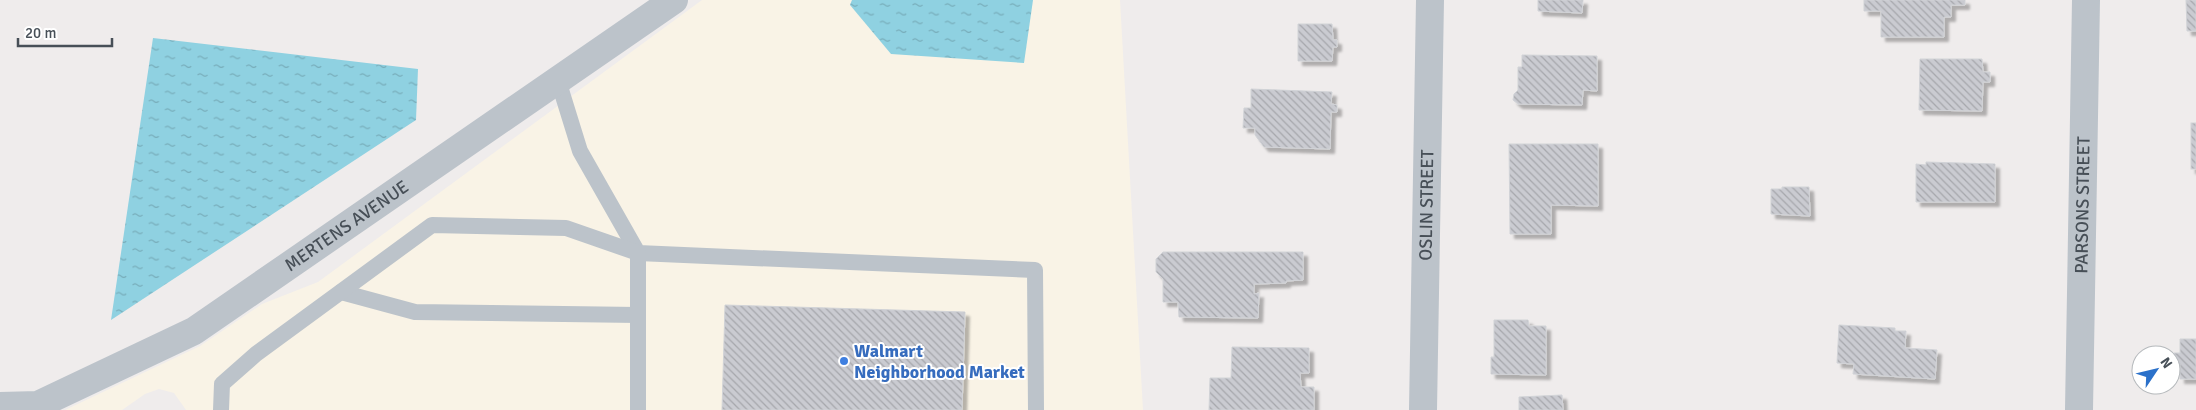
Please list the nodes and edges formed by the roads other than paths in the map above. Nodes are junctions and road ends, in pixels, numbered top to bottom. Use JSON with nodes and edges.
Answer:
{"nodes":[{"id":1,"x":674,"y":0,"type":"edge"},
{"id":2,"x":1430,"y":0,"type":"edge"},
{"id":3,"x":2086,"y":0,"type":"edge"},
{"id":4,"x":558,"y":80,"type":"junction"},
{"id":5,"x":638,"y":254,"type":"junction"},
{"id":6,"x":341,"y":292,"type":"junction"},
{"id":7,"x":638,"y":315,"type":"junction"},
{"id":8,"x":0,"y":406,"type":"edge"},
{"id":9,"x":221,"y":410,"type":"edge"},
{"id":10,"x":638,"y":410,"type":"edge"},
{"id":11,"x":1036,"y":410,"type":"edge"},
{"id":12,"x":1422,"y":410,"type":"edge"},
{"id":13,"x":2079,"y":410,"type":"edge"}],
"edges":[{"from":1,"to":4,"type":"street","name":"MERTENS AVENUE"},
{"from":2,"to":12,"type":"street","name":"OSLIN STREET"},
{"from":3,"to":13,"type":"street","name":"PARSONS STREET"},
{"from":4,"to":5,"type":"lane"},
{"from":4,"to":8,"type":"street","name":"MERTENS AVENUE"},
{"from":5,"to":6,"type":"lane"},
{"from":5,"to":7,"type":"lane"},
{"from":5,"to":11,"type":"lane"},
{"from":6,"to":7,"type":"lane"},
{"from":6,"to":9,"type":"lane"},
{"from":7,"to":10,"type":"lane"}]}
